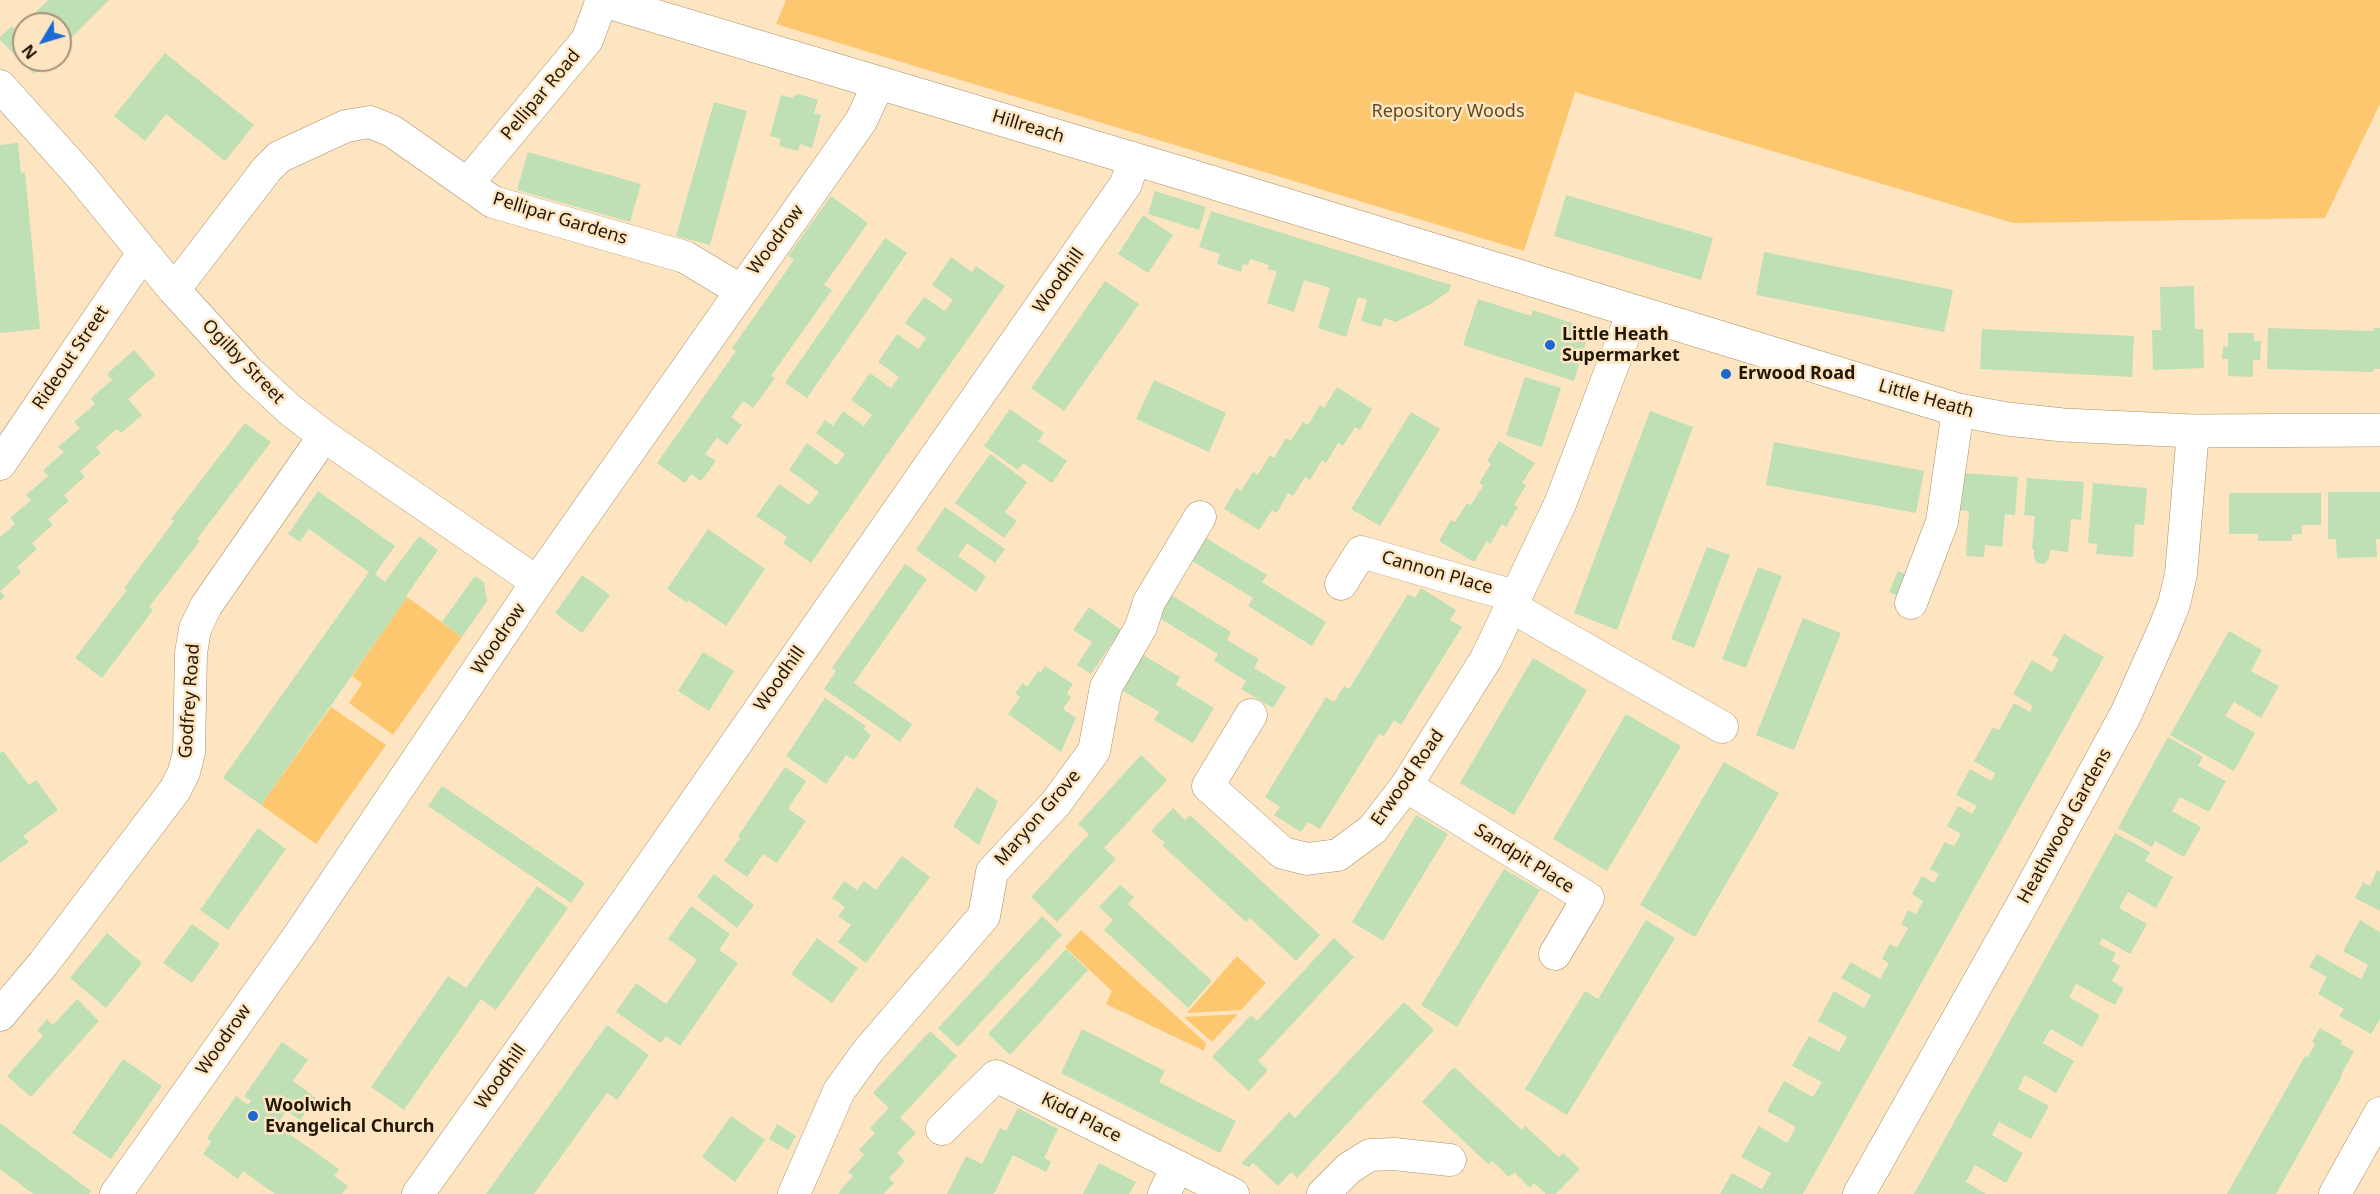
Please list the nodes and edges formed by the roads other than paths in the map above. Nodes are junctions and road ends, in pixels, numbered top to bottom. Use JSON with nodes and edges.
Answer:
{"nodes":[{"id":1,"x":602,"y":0,"type":"edge"},
{"id":2,"x":879,"y":83,"type":"junction"},
{"id":3,"x":0,"y":86,"type":"edge"},
{"id":4,"x":1134,"y":159,"type":"junction"},
{"id":5,"x":468,"y":183,"type":"junction"},
{"id":6,"x":143,"y":253,"type":"junction"},
{"id":7,"x":1454,"y":257,"type":"joint"},
{"id":8,"x":174,"y":290,"type":"junction"},
{"id":9,"x":740,"y":290,"type":"junction"},
{"id":10,"x":1633,"y":312,"type":"junction"},
{"id":11,"x":1958,"y":410,"type":"junction"},
{"id":12,"x":2380,"y":430,"type":"edge"},
{"id":13,"x":2193,"y":432,"type":"junction"},
{"id":14,"x":324,"y":436,"type":"junction"},
{"id":15,"x":0,"y":464,"type":"edge"},
{"id":16,"x":1200,"y":517,"type":"dead end"},
{"id":17,"x":537,"y":582,"type":"junction"},
{"id":18,"x":1341,"y":584,"type":"dead end"},
{"id":19,"x":1512,"y":601,"type":"junction"},
{"id":20,"x":1911,"y":603,"type":"dead end"},
{"id":21,"x":1251,"y":715,"type":"dead end"},
{"id":22,"x":1722,"y":728,"type":"dead end"},
{"id":23,"x":1406,"y":786,"type":"junction"},
{"id":24,"x":1554,"y":954,"type":"dead end"},
{"id":25,"x":0,"y":1015,"type":"edge"},
{"id":26,"x":2380,"y":1113,"type":"edge"},
{"id":27,"x":942,"y":1129,"type":"dead end"},
{"id":28,"x":1450,"y":1160,"type":"dead end"},
{"id":29,"x":1170,"y":1181,"type":"edge"},
{"id":30,"x":116,"y":1194,"type":"edge"},
{"id":31,"x":418,"y":1194,"type":"edge"},
{"id":32,"x":794,"y":1194,"type":"edge"},
{"id":33,"x":1233,"y":1194,"type":"edge"},
{"id":34,"x":1323,"y":1194,"type":"edge"},
{"id":35,"x":1859,"y":1194,"type":"edge"},
{"id":36,"x":2335,"y":1194,"type":"edge"}],
"edges":[{"from":1,"to":2,"type":"main road","name":"Hillreach"},
{"from":1,"to":5,"type":"street","name":"Pellipar Road"},
{"from":2,"to":4,"type":"main road","name":"Hillreach"},
{"from":2,"to":9,"type":"street","name":"Woodrow"},
{"from":3,"to":6,"type":"street","name":"Ogilby Street"},
{"from":4,"to":7,"type":"main road","name":"Hillreach"},
{"from":4,"to":31,"type":"street","name":"Woodhill"},
{"from":5,"to":8,"type":"street","name":"Pellipar Gardens"},
{"from":5,"to":9,"type":"street","name":"Pellipar Gardens"},
{"from":6,"to":8,"type":"street","name":"Ogilby Street"},
{"from":6,"to":15,"type":"street","name":"Rideout Street"},
{"from":7,"to":10,"type":"main road","name":"Little Heath"},
{"from":8,"to":14,"type":"street","name":"Ogilby Street"},
{"from":9,"to":17,"type":"street","name":"Woodrow"},
{"from":10,"to":11,"type":"main road","name":"Little Heath"},
{"from":10,"to":19,"type":"street","name":"Erwood Road"},
{"from":11,"to":13,"type":"main road","name":"Little Heath"},
{"from":11,"to":20,"type":"street"},
{"from":12,"to":13,"type":"main road","name":"Little Heath"},
{"from":13,"to":35,"type":"street","name":"Heathwood Gardens"},
{"from":14,"to":17,"type":"street","name":"Ogilby Street"},
{"from":14,"to":25,"type":"street","name":"Godfrey Road"},
{"from":16,"to":32,"type":"street","name":"Maryon Grove"},
{"from":17,"to":30,"type":"street","name":"Woodrow"},
{"from":18,"to":19,"type":"street","name":"Cannon Place"},
{"from":19,"to":22,"type":"street"},
{"from":19,"to":23,"type":"street","name":"Erwood Road"},
{"from":21,"to":23,"type":"street","name":"Erwood Road"},
{"from":23,"to":24,"type":"street","name":"Sandpit Place"},
{"from":26,"to":36,"type":"street"},
{"from":27,"to":29,"type":"street","name":"Kidd Place"},
{"from":28,"to":34,"type":"street"},
{"from":29,"to":33,"type":"street","name":"Kidd Place"}]}
